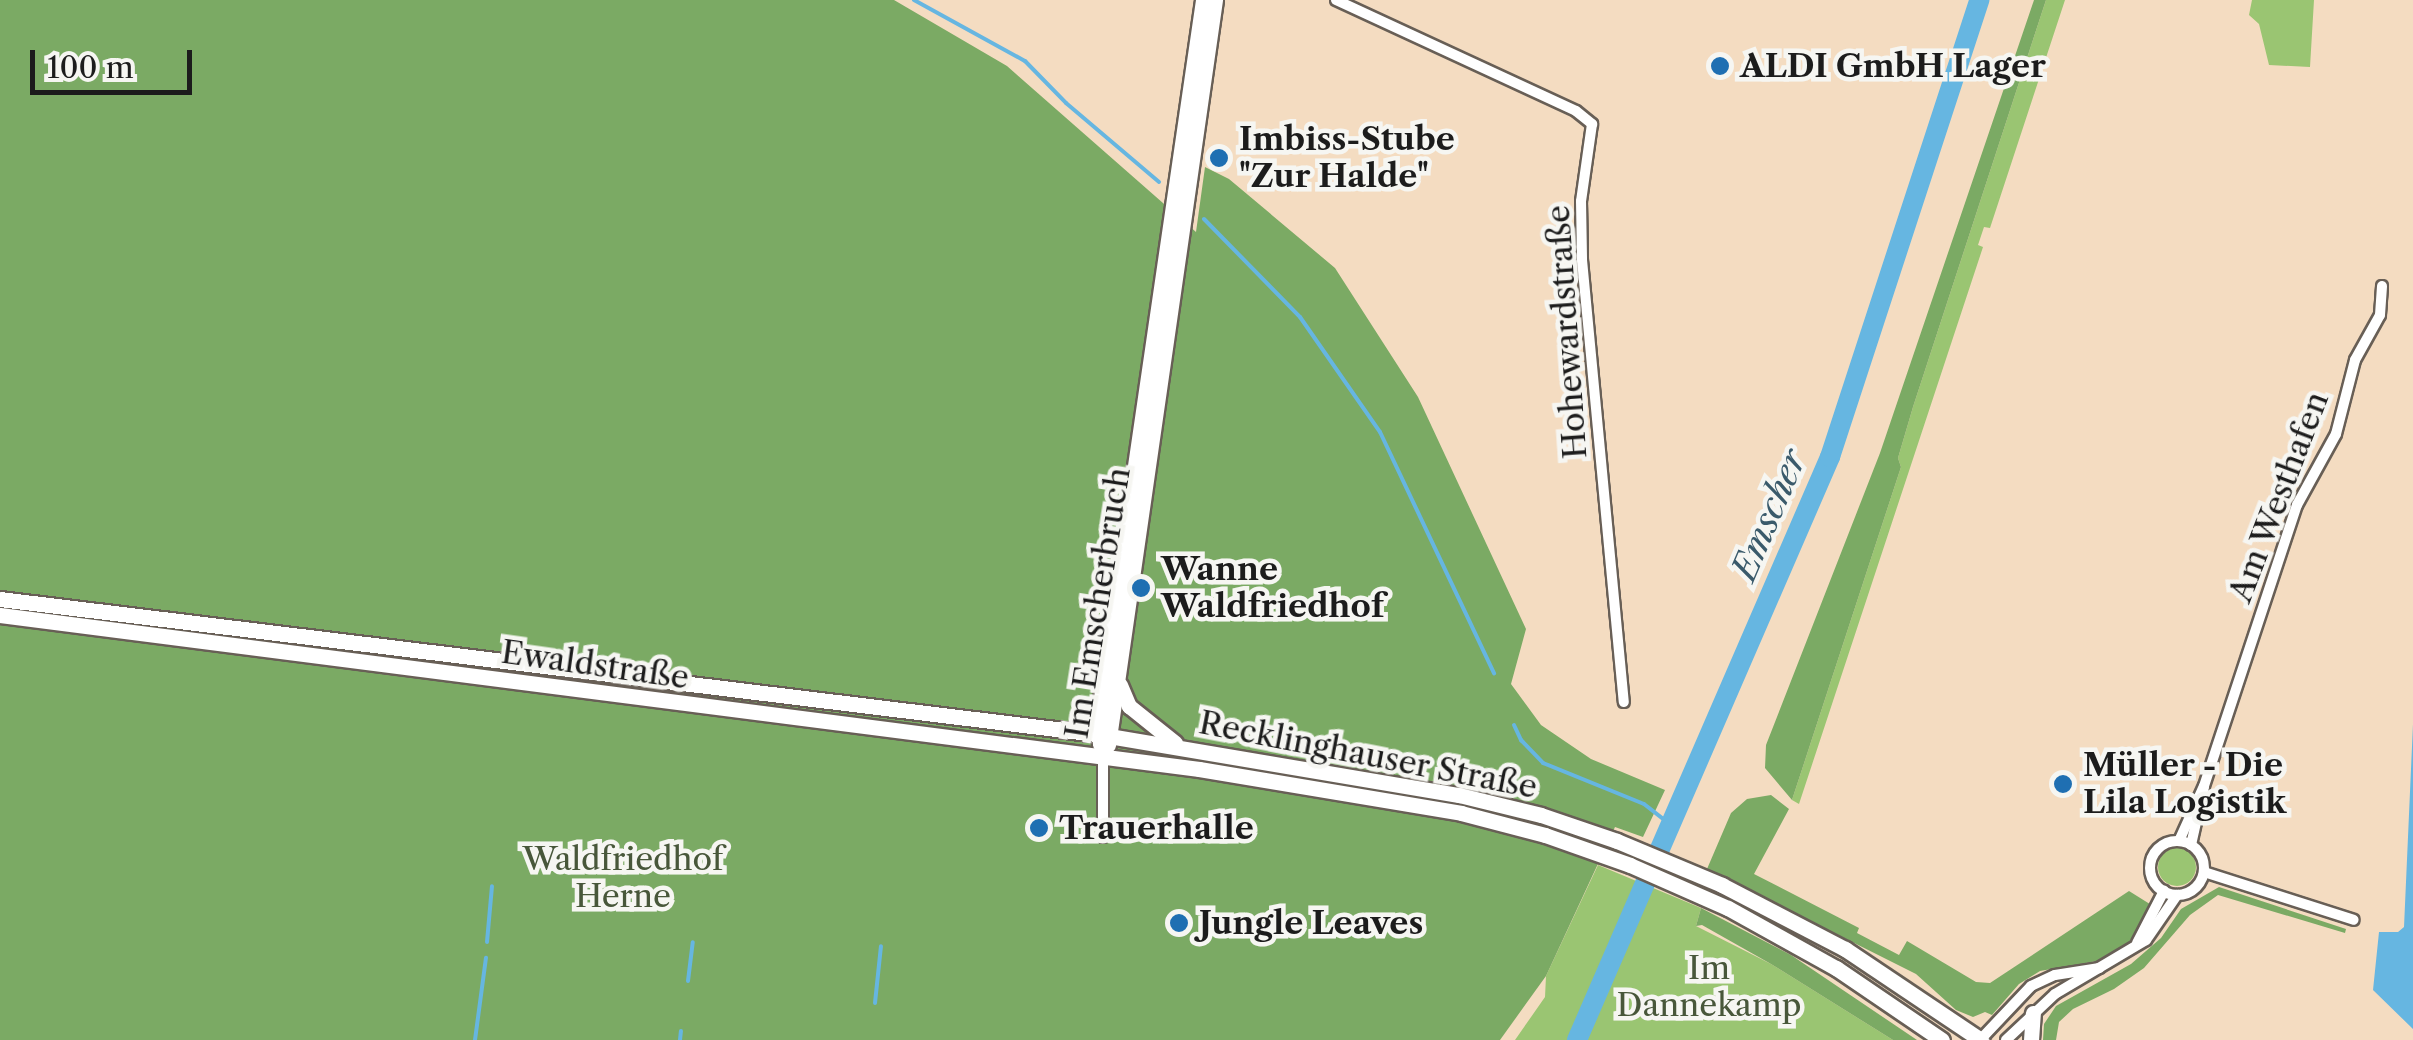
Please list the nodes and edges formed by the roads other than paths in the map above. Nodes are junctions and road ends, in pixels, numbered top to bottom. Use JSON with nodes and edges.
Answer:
{"nodes":[{"id":1,"x":1203,"y":0,"type":"edge"},
{"id":2,"x":1218,"y":0,"type":"edge"},
{"id":3,"x":1336,"y":0,"type":"edge"},
{"id":4,"x":2382,"y":286,"type":"dead end"},
{"id":5,"x":0,"y":599,"type":"edge"},
{"id":6,"x":0,"y":615,"type":"edge"},
{"id":7,"x":1119,"y":681,"type":"junction"},
{"id":8,"x":1624,"y":702,"type":"dead end"},
{"id":9,"x":1104,"y":735,"type":"junction"},
{"id":10,"x":1181,"y":747,"type":"junction"},
{"id":11,"x":1103,"y":758,"type":"junction"},
{"id":12,"x":2204,"y":786,"type":"junction"},
{"id":13,"x":1103,"y":837,"type":"dead end"},
{"id":14,"x":2179,"y":840,"type":"junction"},
{"id":15,"x":2192,"y":844,"type":"junction"},
{"id":16,"x":2204,"y":872,"type":"junction"},
{"id":17,"x":2164,"y":891,"type":"junction"},
{"id":18,"x":2178,"y":895,"type":"junction"},
{"id":19,"x":2354,"y":920,"type":"dead end"},
{"id":20,"x":2136,"y":944,"type":"junction"},
{"id":21,"x":2100,"y":968,"type":"junction"},
{"id":22,"x":2034,"y":1014,"type":"junction"},
{"id":23,"x":1942,"y":1040,"type":"edge"},
{"id":24,"x":1980,"y":1040,"type":"edge"},
{"id":25,"x":2006,"y":1040,"type":"edge"},
{"id":26,"x":2032,"y":1040,"type":"edge"}],
"edges":[{"from":1,"to":9,"type":"main road","name":"Im Emscherbruch"},
{"from":2,"to":7,"type":"main road","name":"Im Emscherbruch"},
{"from":3,"to":8,"type":"street","name":"Hohewardstraße"},
{"from":4,"to":12,"type":"street","name":"Am Westhafen"},
{"from":5,"to":9,"type":"main road","name":"Ewaldstraße"},
{"from":6,"to":11,"type":"main road","name":"Ewaldstraße"},
{"from":7,"to":9,"type":"main road","name":"Im Emscherbruch"},
{"from":7,"to":10,"type":"main road"},
{"from":9,"to":10,"type":"main road","name":"Recklinghauser Straße"},
{"from":9,"to":11,"type":"main road","name":"Im Emscherbruch"},
{"from":10,"to":24,"type":"main road","name":"Recklinghauser Straße"},
{"from":11,"to":13,"type":"street"},
{"from":11,"to":23,"type":"main road","name":"Recklinghauser Straße"},
{"from":12,"to":14,"type":"street","name":"Am Westhafen"},
{"from":12,"to":15,"type":"street","name":"Am Westhafen"},
{"from":14,"to":15,"type":"street"},
{"from":14,"to":17,"type":"street","name":"Am Westhafen"},
{"from":15,"to":16,"type":"street"},
{"from":16,"to":18,"type":"street"},
{"from":16,"to":19,"type":"street"},
{"from":17,"to":18,"type":"street"},
{"from":17,"to":20,"type":"street"},
{"from":18,"to":20,"type":"street"},
{"from":20,"to":21,"type":"street"},
{"from":21,"to":22,"type":"street"},
{"from":21,"to":24,"type":"street"},
{"from":22,"to":25,"type":"street"},
{"from":22,"to":26,"type":"main road"}]}
